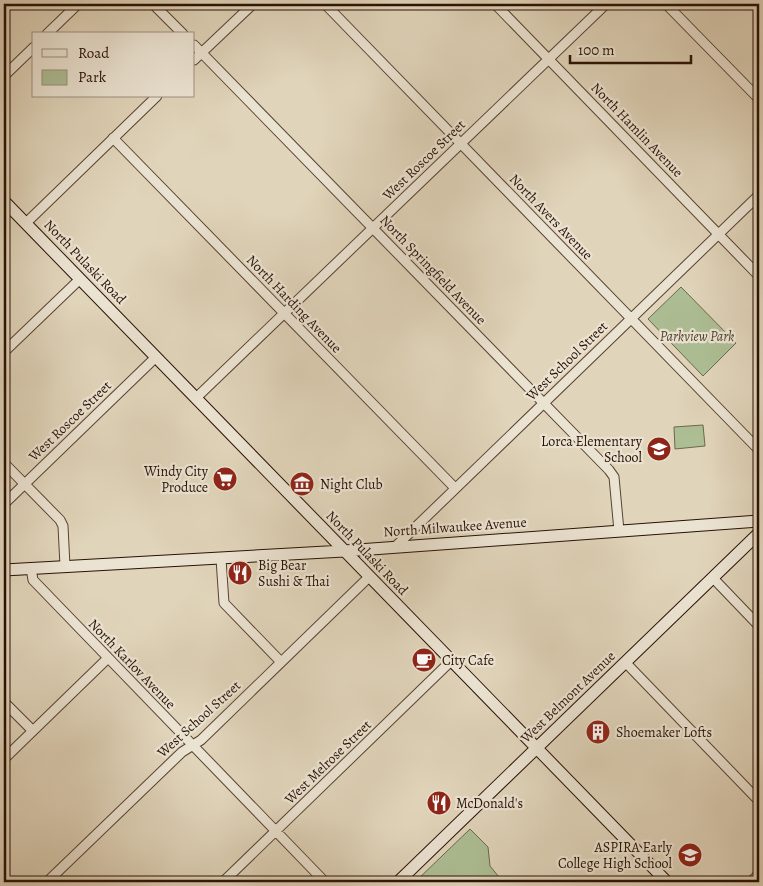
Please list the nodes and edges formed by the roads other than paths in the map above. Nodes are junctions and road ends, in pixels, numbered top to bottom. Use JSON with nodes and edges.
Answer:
{"nodes":[{"id":1,"x":78,"y":4,"type":"edge"},
{"id":2,"x":154,"y":4,"type":"edge"},
{"id":3,"x":252,"y":4,"type":"edge"},
{"id":4,"x":325,"y":4,"type":"edge"},
{"id":5,"x":494,"y":4,"type":"edge"},
{"id":6,"x":606,"y":4,"type":"edge"},
{"id":7,"x":666,"y":4,"type":"edge"},
{"id":8,"x":49,"y":32,"type":"edge"},
{"id":9,"x":181,"y":32,"type":"edge"},
{"id":10,"x":195,"y":46,"type":"edge"},
{"id":11,"x":32,"y":49,"type":"edge"},
{"id":12,"x":202,"y":53,"type":"junction"},
{"id":13,"x":195,"y":59,"type":"edge"},
{"id":14,"x":548,"y":59,"type":"junction"},
{"id":15,"x":4,"y":76,"type":"edge"},
{"id":16,"x":155,"y":98,"type":"edge"},
{"id":17,"x":759,"y":99,"type":"edge"},
{"id":18,"x":113,"y":138,"type":"junction"},
{"id":19,"x":460,"y":144,"type":"junction"},
{"id":20,"x":759,"y":195,"type":"edge"},
{"id":21,"x":4,"y":201,"type":"edge"},
{"id":22,"x":26,"y":223,"type":"junction"},
{"id":23,"x":373,"y":229,"type":"junction"},
{"id":24,"x":719,"y":234,"type":"junction"},
{"id":25,"x":759,"y":276,"type":"edge"},
{"id":26,"x":80,"y":279,"type":"junction"},
{"id":27,"x":284,"y":314,"type":"junction"},
{"id":28,"x":631,"y":319,"type":"junction"},
{"id":29,"x":4,"y":352,"type":"edge"},
{"id":30,"x":156,"y":357,"type":"junction"},
{"id":31,"x":196,"y":398,"type":"junction"},
{"id":32,"x":543,"y":403,"type":"junction"},
{"id":33,"x":759,"y":450,"type":"edge"},
{"id":34,"x":4,"y":463,"type":"edge"},
{"id":35,"x":24,"y":484,"type":"junction"},
{"id":36,"x":455,"y":488,"type":"junction"},
{"id":37,"x":4,"y":504,"type":"edge"},
{"id":38,"x":759,"y":521,"type":"edge"},
{"id":39,"x":619,"y":530,"type":"junction"},
{"id":40,"x":759,"y":533,"type":"edge"},
{"id":41,"x":395,"y":547,"type":"junction"},
{"id":42,"x":344,"y":551,"type":"junction"},
{"id":43,"x":221,"y":558,"type":"junction"},
{"id":44,"x":65,"y":566,"type":"junction"},
{"id":45,"x":31,"y":568,"type":"junction"},
{"id":46,"x":4,"y":570,"type":"edge"},
{"id":47,"x":369,"y":577,"type":"junction"},
{"id":48,"x":713,"y":578,"type":"junction"},
{"id":49,"x":759,"y":626,"type":"edge"},
{"id":50,"x":108,"y":658,"type":"junction"},
{"id":51,"x":451,"y":661,"type":"junction"},
{"id":52,"x":281,"y":662,"type":"junction"},
{"id":53,"x":626,"y":663,"type":"junction"},
{"id":54,"x":4,"y":702,"type":"edge"},
{"id":55,"x":33,"y":731,"type":"junction"},
{"id":56,"x":192,"y":745,"type":"junction"},
{"id":57,"x":537,"y":748,"type":"junction"},
{"id":58,"x":4,"y":760,"type":"edge"},
{"id":59,"x":759,"y":801,"type":"edge"},
{"id":60,"x":275,"y":831,"type":"junction"},
{"id":61,"x":759,"y":874,"type":"edge"},
{"id":62,"x":47,"y":882,"type":"edge"},
{"id":63,"x":223,"y":882,"type":"edge"},
{"id":64,"x":325,"y":882,"type":"edge"},
{"id":65,"x":398,"y":882,"type":"edge"},
{"id":66,"x":667,"y":882,"type":"edge"},
{"id":67,"x":751,"y":882,"type":"edge"}],
"edges":[{"from":1,"to":8,"type":"street"},
{"from":2,"to":9,"type":"street"},
{"from":3,"to":12,"type":"street"},
{"from":4,"to":19,"type":"street","name":"North Avers Avenue"},
{"from":5,"to":14,"type":"street","name":"North Hamlin Avenue"},
{"from":6,"to":14,"type":"street","name":"West Roscoe Street"},
{"from":7,"to":17,"type":"street"},
{"from":10,"to":12,"type":"street","name":"North Springfield Avenue"},
{"from":11,"to":15,"type":"street"},
{"from":12,"to":13,"type":"street"},
{"from":12,"to":23,"type":"street","name":"North Springfield Avenue"},
{"from":14,"to":19,"type":"street","name":"West Roscoe Street"},
{"from":14,"to":24,"type":"street","name":"North Hamlin Avenue"},
{"from":16,"to":18,"type":"street"},
{"from":18,"to":22,"type":"street"},
{"from":18,"to":27,"type":"street","name":"North Harding Avenue"},
{"from":19,"to":23,"type":"street","name":"West Roscoe Street"},
{"from":19,"to":28,"type":"street","name":"North Avers Avenue"},
{"from":20,"to":24,"type":"street","name":"West School Street"},
{"from":21,"to":22,"type":"main road","name":"North Pulaski Road"},
{"from":22,"to":26,"type":"main road","name":"North Pulaski Road"},
{"from":23,"to":27,"type":"street","name":"West Roscoe Street"},
{"from":23,"to":32,"type":"street","name":"North Springfield Avenue"},
{"from":24,"to":25,"type":"street","name":"North Hamlin Avenue"},
{"from":24,"to":28,"type":"street","name":"West School Street"},
{"from":26,"to":29,"type":"street"},
{"from":26,"to":30,"type":"main road","name":"North Pulaski Road"},
{"from":27,"to":31,"type":"street","name":"West Roscoe Street"},
{"from":27,"to":36,"type":"street","name":"North Harding Avenue"},
{"from":28,"to":32,"type":"street","name":"West School Street"},
{"from":28,"to":33,"type":"street","name":"North Avers Avenue"},
{"from":30,"to":31,"type":"main road","name":"North Pulaski Road"},
{"from":30,"to":35,"type":"street","name":"West Roscoe Street"},
{"from":31,"to":42,"type":"main road","name":"North Pulaski Road"},
{"from":32,"to":36,"type":"street","name":"West School Street"},
{"from":32,"to":39,"type":"street","name":"North Springfield Avenue"},
{"from":34,"to":35,"type":"street"},
{"from":35,"to":37,"type":"street","name":"West Roscoe Street"},
{"from":35,"to":44,"type":"street"},
{"from":36,"to":41,"type":"street","name":"West School Street"},
{"from":38,"to":39,"type":"main road","name":"North Milwaukee Avenue"},
{"from":39,"to":41,"type":"main road","name":"North Milwaukee Avenue"},
{"from":40,"to":48,"type":"main road","name":"West Belmont Avenue"},
{"from":41,"to":42,"type":"main road","name":"North Milwaukee Avenue"},
{"from":42,"to":43,"type":"main road","name":"North Milwaukee Avenue"},
{"from":42,"to":47,"type":"main road","name":"North Pulaski Road"},
{"from":43,"to":44,"type":"main road","name":"North Milwaukee Avenue"},
{"from":43,"to":52,"type":"street"},
{"from":44,"to":45,"type":"main road","name":"North Milwaukee Avenue"},
{"from":45,"to":46,"type":"main road","name":"North Milwaukee Avenue"},
{"from":45,"to":50,"type":"street","name":"North Karlov Avenue"},
{"from":47,"to":51,"type":"main road","name":"North Pulaski Road"},
{"from":47,"to":52,"type":"street","name":"West School Street"},
{"from":48,"to":49,"type":"street"},
{"from":48,"to":53,"type":"main road","name":"West Belmont Avenue"},
{"from":50,"to":55,"type":"street"},
{"from":50,"to":56,"type":"street","name":"North Karlov Avenue"},
{"from":51,"to":57,"type":"main road","name":"North Pulaski Road"},
{"from":51,"to":60,"type":"street","name":"West Melrose Street"},
{"from":52,"to":56,"type":"street","name":"West School Street"},
{"from":53,"to":57,"type":"main road","name":"West Belmont Avenue"},
{"from":53,"to":59,"type":"street"},
{"from":54,"to":55,"type":"street"},
{"from":55,"to":58,"type":"street"},
{"from":56,"to":60,"type":"street","name":"North Karlov Avenue"},
{"from":56,"to":62,"type":"street","name":"West School Street"},
{"from":57,"to":65,"type":"main road","name":"West Belmont Avenue"},
{"from":57,"to":66,"type":"main road","name":"North Pulaski Road"},
{"from":60,"to":63,"type":"street","name":"West Melrose Street"},
{"from":60,"to":64,"type":"street","name":"North Karlov Avenue"},
{"from":61,"to":67,"type":"street"}]}
